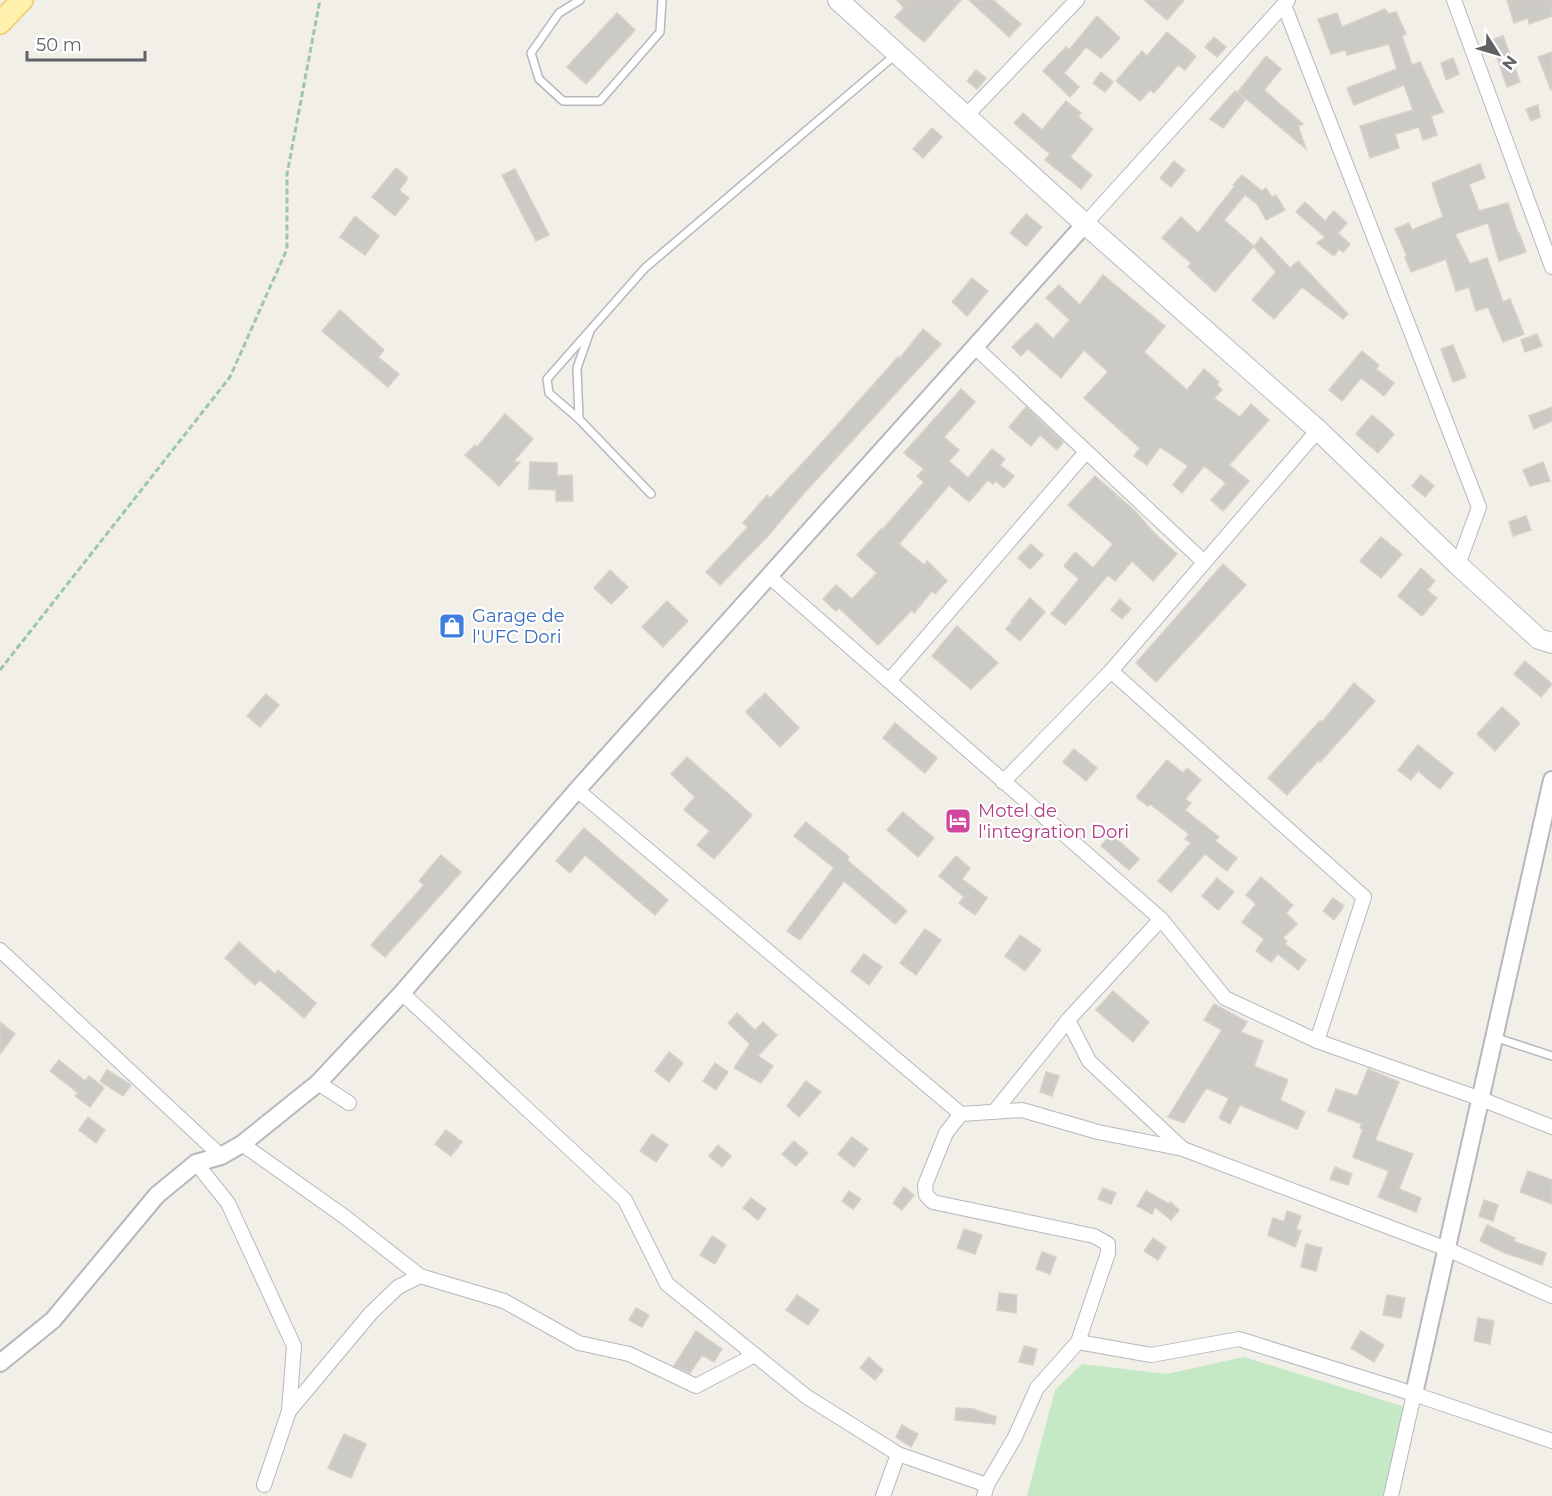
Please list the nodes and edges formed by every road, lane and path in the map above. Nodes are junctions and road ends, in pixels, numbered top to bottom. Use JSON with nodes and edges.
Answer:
{"nodes":[{"id":1,"x":22,"y":0,"type":"edge"},
{"id":2,"x":320,"y":0,"type":"edge"},
{"id":3,"x":580,"y":0,"type":"edge"},
{"id":4,"x":662,"y":0,"type":"edge"},
{"id":5,"x":838,"y":0,"type":"edge"},
{"id":6,"x":1454,"y":0,"type":"edge"},
{"id":7,"x":1072,"y":2,"type":"edge"},
{"id":8,"x":1286,"y":2,"type":"edge"},
{"id":9,"x":0,"y":23,"type":"edge"},
{"id":10,"x":897,"y":53,"type":"junction"},
{"id":11,"x":966,"y":116,"type":"junction"},
{"id":12,"x":1085,"y":224,"type":"junction"},
{"id":13,"x":1552,"y":267,"type":"edge"},
{"id":14,"x":592,"y":326,"type":"junction"},
{"id":15,"x":975,"y":347,"type":"junction"},
{"id":16,"x":579,"y":419,"type":"junction"},
{"id":17,"x":1318,"y":430,"type":"junction"},
{"id":18,"x":1086,"y":452,"type":"junction"},
{"id":19,"x":651,"y":494,"type":"dead end"},
{"id":20,"x":1204,"y":562,"type":"junction"},
{"id":21,"x":1458,"y":565,"type":"junction"},
{"id":22,"x":770,"y":577,"type":"junction"},
{"id":23,"x":1552,"y":643,"type":"edge"},
{"id":24,"x":0,"y":670,"type":"edge"},
{"id":25,"x":1111,"y":671,"type":"junction"},
{"id":26,"x":889,"y":681,"type":"junction"},
{"id":27,"x":1552,"y":780,"type":"edge"},
{"id":28,"x":1003,"y":782,"type":"junction"},
{"id":29,"x":577,"y":790,"type":"junction"},
{"id":30,"x":1547,"y":829,"type":"edge"},
{"id":31,"x":1161,"y":919,"type":"junction"},
{"id":32,"x":0,"y":950,"type":"edge"},
{"id":33,"x":402,"y":993,"type":"junction"},
{"id":34,"x":1068,"y":1020,"type":"junction"},
{"id":35,"x":1494,"y":1037,"type":"junction"},
{"id":36,"x":1317,"y":1041,"type":"junction"},
{"id":37,"x":1552,"y":1056,"type":"edge"},
{"id":38,"x":318,"y":1083,"type":"junction"},
{"id":39,"x":1481,"y":1098,"type":"junction"},
{"id":40,"x":350,"y":1103,"type":"dead end"},
{"id":41,"x":995,"y":1111,"type":"junction"},
{"id":42,"x":961,"y":1114,"type":"junction"},
{"id":43,"x":1552,"y":1126,"type":"edge"},
{"id":44,"x":242,"y":1144,"type":"junction"},
{"id":45,"x":1183,"y":1149,"type":"junction"},
{"id":46,"x":221,"y":1156,"type":"junction"},
{"id":47,"x":196,"y":1163,"type":"junction"},
{"id":48,"x":1447,"y":1249,"type":"junction"},
{"id":49,"x":420,"y":1276,"type":"junction"},
{"id":50,"x":1552,"y":1296,"type":"edge"},
{"id":51,"x":1078,"y":1342,"type":"junction"},
{"id":52,"x":755,"y":1355,"type":"junction"},
{"id":53,"x":0,"y":1363,"type":"edge"},
{"id":54,"x":1414,"y":1394,"type":"junction"},
{"id":55,"x":289,"y":1412,"type":"junction"},
{"id":56,"x":1552,"y":1441,"type":"edge"},
{"id":57,"x":898,"y":1454,"type":"junction"},
{"id":58,"x":264,"y":1485,"type":"dead end"},
{"id":59,"x":986,"y":1490,"type":"edge"},
{"id":60,"x":883,"y":1496,"type":"edge"},
{"id":61,"x":1391,"y":1496,"type":"edge"}],
"edges":[{"from":1,"to":9,"type":"main road"},
{"from":2,"to":24,"type":"path"},
{"from":3,"to":4,"type":"lane"},
{"from":5,"to":10,"type":"main road"},
{"from":6,"to":13,"type":"street"},
{"from":7,"to":11,"type":"street"},
{"from":8,"to":12,"type":"street"},
{"from":8,"to":21,"type":"street"},
{"from":10,"to":11,"type":"main road"},
{"from":10,"to":14,"type":"lane"},
{"from":11,"to":12,"type":"main road"},
{"from":12,"to":15,"type":"street"},
{"from":12,"to":17,"type":"main road"},
{"from":14,"to":16,"type":"lane"},
{"from":14,"to":16,"type":"lane"},
{"from":15,"to":18,"type":"street"},
{"from":15,"to":22,"type":"street"},
{"from":16,"to":19,"type":"lane"},
{"from":17,"to":20,"type":"street"},
{"from":17,"to":21,"type":"main road"},
{"from":18,"to":20,"type":"street"},
{"from":18,"to":26,"type":"street"},
{"from":20,"to":25,"type":"street"},
{"from":21,"to":23,"type":"main road"},
{"from":22,"to":26,"type":"street"},
{"from":22,"to":29,"type":"street"},
{"from":25,"to":28,"type":"street"},
{"from":25,"to":36,"type":"street"},
{"from":26,"to":28,"type":"street"},
{"from":27,"to":30,"type":"street"},
{"from":28,"to":31,"type":"street"},
{"from":29,"to":33,"type":"street"},
{"from":29,"to":42,"type":"street"},
{"from":30,"to":35,"type":"street"},
{"from":31,"to":34,"type":"street"},
{"from":31,"to":36,"type":"street"},
{"from":32,"to":46,"type":"street"},
{"from":33,"to":38,"type":"street"},
{"from":33,"to":52,"type":"street"},
{"from":34,"to":41,"type":"street"},
{"from":34,"to":45,"type":"street"},
{"from":35,"to":37,"type":"lane"},
{"from":35,"to":39,"type":"street"},
{"from":36,"to":39,"type":"street"},
{"from":38,"to":40,"type":"street"},
{"from":38,"to":44,"type":"street"},
{"from":39,"to":43,"type":"street"},
{"from":39,"to":48,"type":"street"},
{"from":41,"to":42,"type":"street"},
{"from":41,"to":45,"type":"street"},
{"from":42,"to":51,"type":"street"},
{"from":44,"to":46,"type":"street"},
{"from":44,"to":49,"type":"street"},
{"from":45,"to":48,"type":"street"},
{"from":46,"to":47,"type":"street"},
{"from":47,"to":53,"type":"street"},
{"from":47,"to":55,"type":"street"},
{"from":48,"to":50,"type":"street"},
{"from":48,"to":54,"type":"street"},
{"from":49,"to":52,"type":"street"},
{"from":49,"to":55,"type":"street"},
{"from":51,"to":54,"type":"street"},
{"from":51,"to":59,"type":"street"},
{"from":52,"to":57,"type":"street"},
{"from":54,"to":56,"type":"street"},
{"from":54,"to":61,"type":"street"},
{"from":55,"to":58,"type":"street"},
{"from":57,"to":59,"type":"street"},
{"from":57,"to":60,"type":"street"}]}
